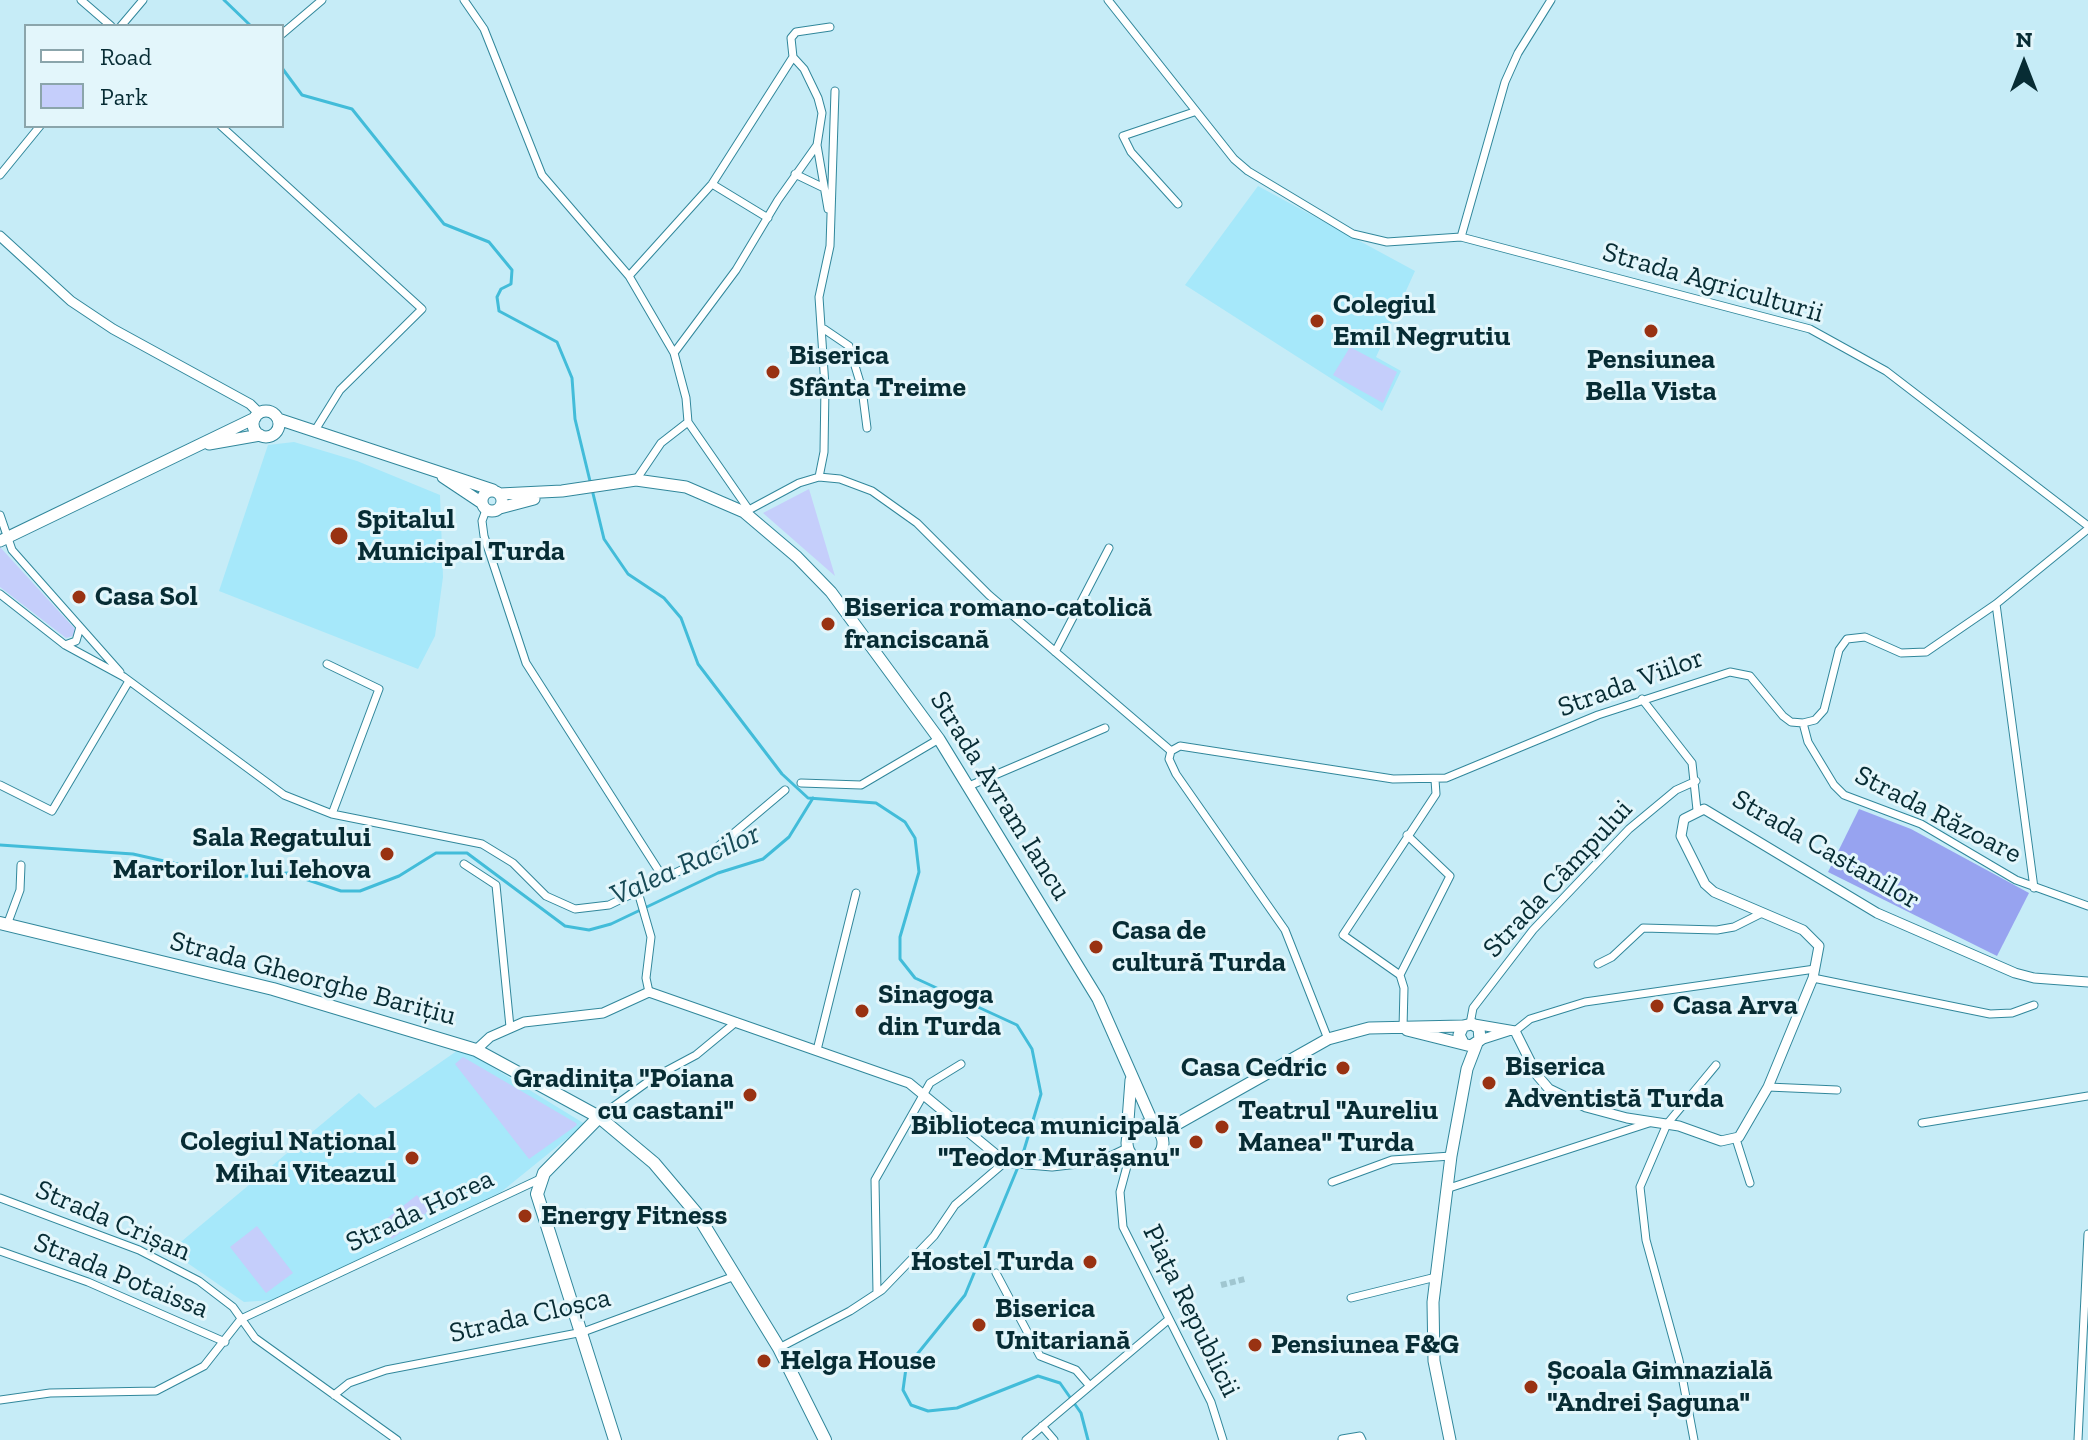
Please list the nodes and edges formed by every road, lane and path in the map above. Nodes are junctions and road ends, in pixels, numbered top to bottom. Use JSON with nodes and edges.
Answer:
{"nodes":[{"id":1,"x":81,"y":0,"type":"edge"},
{"id":2,"x":143,"y":0,"type":"edge"},
{"id":3,"x":322,"y":0,"type":"edge"},
{"id":4,"x":464,"y":0,"type":"edge"},
{"id":5,"x":1108,"y":0,"type":"edge"},
{"id":6,"x":1551,"y":0,"type":"edge"},
{"id":7,"x":109,"y":24,"type":"edge"},
{"id":8,"x":123,"y":24,"type":"edge"},
{"id":9,"x":830,"y":27,"type":"dead end"},
{"id":10,"x":284,"y":32,"type":"edge"},
{"id":11,"x":793,"y":57,"type":"junction"},
{"id":12,"x":835,"y":91,"type":"dead end"},
{"id":13,"x":1194,"y":112,"type":"junction"},
{"id":14,"x":38,"y":128,"type":"edge"},
{"id":15,"x":223,"y":128,"type":"edge"},
{"id":16,"x":817,"y":145,"type":"junction"},
{"id":17,"x":795,"y":174,"type":"junction"},
{"id":18,"x":0,"y":175,"type":"edge"},
{"id":19,"x":712,"y":184,"type":"junction"},
{"id":20,"x":824,"y":188,"type":"junction"},
{"id":21,"x":1178,"y":204,"type":"dead end"},
{"id":22,"x":768,"y":218,"type":"junction"},
{"id":23,"x":832,"y":222,"type":"junction"},
{"id":24,"x":0,"y":236,"type":"edge"},
{"id":25,"x":1461,"y":237,"type":"junction"},
{"id":26,"x":629,"y":276,"type":"junction"},
{"id":27,"x":824,"y":329,"type":"junction"},
{"id":28,"x":674,"y":353,"type":"junction"},
{"id":29,"x":257,"y":416,"type":"junction"},
{"id":30,"x":278,"y":419,"type":"junction"},
{"id":31,"x":688,"y":422,"type":"junction"},
{"id":32,"x":867,"y":428,"type":"dead end"},
{"id":33,"x":277,"y":432,"type":"junction"},
{"id":34,"x":316,"y":433,"type":"junction"},
{"id":35,"x":260,"y":435,"type":"junction"},
{"id":36,"x":200,"y":446,"type":"junction"},
{"id":37,"x":439,"y":474,"type":"junction"},
{"id":38,"x":819,"y":477,"type":"junction"},
{"id":39,"x":636,"y":480,"type":"junction"},
{"id":40,"x":562,"y":491,"type":"junction"},
{"id":41,"x":496,"y":492,"type":"junction"},
{"id":42,"x":484,"y":506,"type":"junction"},
{"id":43,"x":500,"y":508,"type":"junction"},
{"id":44,"x":746,"y":511,"type":"junction"},
{"id":45,"x":0,"y":515,"type":"edge"},
{"id":46,"x":2088,"y":528,"type":"edge"},
{"id":47,"x":3,"y":540,"type":"edge"},
{"id":48,"x":1109,"y":548,"type":"dead end"},
{"id":49,"x":0,"y":594,"type":"edge"},
{"id":50,"x":1996,"y":604,"type":"junction"},
{"id":51,"x":80,"y":627,"type":"junction"},
{"id":52,"x":65,"y":645,"type":"junction"},
{"id":53,"x":1055,"y":652,"type":"junction"},
{"id":54,"x":327,"y":664,"type":"dead end"},
{"id":55,"x":126,"y":679,"type":"junction"},
{"id":56,"x":1642,"y":699,"type":"junction"},
{"id":57,"x":1803,"y":723,"type":"junction"},
{"id":58,"x":1105,"y":728,"type":"dead end"},
{"id":59,"x":939,"y":739,"type":"junction"},
{"id":60,"x":1171,"y":751,"type":"junction"},
{"id":61,"x":1435,"y":780,"type":"junction"},
{"id":62,"x":1696,"y":781,"type":"junction"},
{"id":63,"x":801,"y":783,"type":"dead end"},
{"id":64,"x":0,"y":785,"type":"edge"},
{"id":65,"x":969,"y":786,"type":"junction"},
{"id":66,"x":785,"y":790,"type":"dead end"},
{"id":67,"x":1697,"y":810,"type":"junction"},
{"id":68,"x":332,"y":814,"type":"junction"},
{"id":69,"x":1407,"y":835,"type":"junction"},
{"id":70,"x":464,"y":864,"type":"dead end"},
{"id":71,"x":21,"y":865,"type":"dead end"},
{"id":72,"x":664,"y":879,"type":"junction"},
{"id":73,"x":2034,"y":888,"type":"junction"},
{"id":74,"x":638,"y":892,"type":"junction"},
{"id":75,"x":856,"y":893,"type":"dead end"},
{"id":76,"x":2088,"y":906,"type":"edge"},
{"id":77,"x":1762,"y":913,"type":"junction"},
{"id":78,"x":3,"y":924,"type":"edge"},
{"id":79,"x":1598,"y":964,"type":"dead end"},
{"id":80,"x":1814,"y":974,"type":"junction"},
{"id":81,"x":1400,"y":975,"type":"junction"},
{"id":82,"x":2088,"y":982,"type":"edge"},
{"id":83,"x":649,"y":992,"type":"junction"},
{"id":84,"x":2034,"y":1005,"type":"dead end"},
{"id":85,"x":736,"y":1022,"type":"junction"},
{"id":86,"x":1469,"y":1024,"type":"junction"},
{"id":87,"x":510,"y":1027,"type":"junction"},
{"id":88,"x":1403,"y":1028,"type":"junction"},
{"id":89,"x":1515,"y":1031,"type":"junction"},
{"id":90,"x":1328,"y":1039,"type":"junction"},
{"id":91,"x":1462,"y":1041,"type":"junction"},
{"id":92,"x":1478,"y":1041,"type":"junction"},
{"id":93,"x":476,"y":1050,"type":"junction"},
{"id":94,"x":817,"y":1050,"type":"junction"},
{"id":95,"x":961,"y":1064,"type":"dead end"},
{"id":96,"x":1716,"y":1065,"type":"dead end"},
{"id":97,"x":1130,"y":1071,"type":"junction"},
{"id":98,"x":1768,"y":1087,"type":"junction"},
{"id":99,"x":1837,"y":1090,"type":"dead end"},
{"id":100,"x":923,"y":1093,"type":"junction"},
{"id":101,"x":2088,"y":1096,"type":"edge"},
{"id":102,"x":599,"y":1117,"type":"junction"},
{"id":103,"x":1652,"y":1122,"type":"junction"},
{"id":104,"x":1922,"y":1123,"type":"dead end"},
{"id":105,"x":1667,"y":1124,"type":"junction"},
{"id":106,"x":1158,"y":1131,"type":"junction"},
{"id":107,"x":1736,"y":1139,"type":"junction"},
{"id":108,"x":1128,"y":1147,"type":"junction"},
{"id":109,"x":1451,"y":1156,"type":"junction"},
{"id":110,"x":1008,"y":1163,"type":"junction"},
{"id":111,"x":540,"y":1179,"type":"junction"},
{"id":112,"x":1332,"y":1182,"type":"dead end"},
{"id":113,"x":1750,"y":1183,"type":"dead end"},
{"id":114,"x":1446,"y":1189,"type":"junction"},
{"id":115,"x":0,"y":1198,"type":"edge"},
{"id":116,"x":2088,"y":1234,"type":"edge"},
{"id":117,"x":0,"y":1251,"type":"edge"},
{"id":118,"x":876,"y":1268,"type":"junction"},
{"id":119,"x":996,"y":1273,"type":"dead end"},
{"id":120,"x":897,"y":1274,"type":"junction"},
{"id":121,"x":735,"y":1276,"type":"junction"},
{"id":122,"x":1436,"y":1277,"type":"junction"},
{"id":123,"x":877,"y":1293,"type":"junction"},
{"id":124,"x":1351,"y":1298,"type":"dead end"},
{"id":125,"x":241,"y":1319,"type":"junction"},
{"id":126,"x":1168,"y":1320,"type":"junction"},
{"id":127,"x":583,"y":1332,"type":"junction"},
{"id":128,"x":225,"y":1342,"type":"junction"},
{"id":129,"x":779,"y":1348,"type":"junction"},
{"id":130,"x":1087,"y":1388,"type":"junction"},
{"id":131,"x":334,"y":1395,"type":"junction"},
{"id":132,"x":0,"y":1400,"type":"edge"},
{"id":133,"x":1042,"y":1426,"type":"junction"},
{"id":134,"x":1342,"y":1439,"type":"edge"},
{"id":135,"x":397,"y":1440,"type":"edge"},
{"id":136,"x":615,"y":1440,"type":"edge"},
{"id":137,"x":825,"y":1440,"type":"edge"},
{"id":138,"x":1026,"y":1440,"type":"edge"},
{"id":139,"x":1054,"y":1440,"type":"edge"},
{"id":140,"x":1223,"y":1440,"type":"edge"},
{"id":141,"x":1362,"y":1440,"type":"edge"},
{"id":142,"x":1450,"y":1440,"type":"edge"},
{"id":143,"x":1694,"y":1440,"type":"edge"},
{"id":144,"x":2078,"y":1440,"type":"edge"}],
"edges":[{"from":1,"to":7,"type":"street"},
{"from":2,"to":8,"type":"street"},
{"from":3,"to":10,"type":"street"},
{"from":4,"to":26,"type":"street"},
{"from":5,"to":13,"type":"street","name":"Strada Agriculturii"},
{"from":6,"to":25,"type":"street"},
{"from":9,"to":11,"type":"street"},
{"from":11,"to":16,"type":"street"},
{"from":11,"to":19,"type":"street"},
{"from":12,"to":23,"type":"street"},
{"from":13,"to":21,"type":"street"},
{"from":13,"to":25,"type":"street","name":"Strada Agriculturii"},
{"from":14,"to":18,"type":"street"},
{"from":15,"to":34,"type":"street"},
{"from":16,"to":17,"type":"street"},
{"from":16,"to":20,"type":"street"},
{"from":17,"to":20,"type":"street"},
{"from":17,"to":22,"type":"street"},
{"from":19,"to":22,"type":"street"},
{"from":19,"to":26,"type":"street"},
{"from":20,"to":23,"type":"street"},
{"from":22,"to":28,"type":"street"},
{"from":23,"to":27,"type":"street"},
{"from":24,"to":29,"type":"street"},
{"from":25,"to":46,"type":"street","name":"Strada Agriculturii"},
{"from":26,"to":28,"type":"street"},
{"from":27,"to":32,"type":"street"},
{"from":27,"to":38,"type":"street"},
{"from":28,"to":31,"type":"street"},
{"from":29,"to":30,"type":"main road"},
{"from":29,"to":35,"type":"main road"},
{"from":29,"to":36,"type":"main road"},
{"from":30,"to":33,"type":"main road"},
{"from":30,"to":34,"type":"main road"},
{"from":31,"to":39,"type":"street"},
{"from":31,"to":44,"type":"street"},
{"from":33,"to":34,"type":"main road"},
{"from":33,"to":35,"type":"main road"},
{"from":34,"to":37,"type":"main road"},
{"from":35,"to":36,"type":"main road"},
{"from":36,"to":47,"type":"main road"},
{"from":37,"to":41,"type":"main road"},
{"from":37,"to":42,"type":"main road"},
{"from":38,"to":44,"type":"street"},
{"from":38,"to":53,"type":"street"},
{"from":39,"to":40,"type":"main road","name":"Strada Avram Iancu"},
{"from":39,"to":44,"type":"main road","name":"Strada Avram Iancu"},
{"from":40,"to":41,"type":"main road"},
{"from":40,"to":43,"type":"main road"},
{"from":41,"to":42,"type":"main road"},
{"from":41,"to":43,"type":"main road"},
{"from":42,"to":43,"type":"main road"},
{"from":42,"to":72,"type":"street"},
{"from":44,"to":59,"type":"main road","name":"Strada Avram Iancu"},
{"from":45,"to":47,"type":"street"},
{"from":46,"to":50,"type":"street"},
{"from":47,"to":51,"type":"street"},
{"from":48,"to":53,"type":"street"},
{"from":49,"to":52,"type":"street"},
{"from":50,"to":57,"type":"street"},
{"from":50,"to":73,"type":"street"},
{"from":51,"to":52,"type":"street"},
{"from":51,"to":55,"type":"street"},
{"from":52,"to":55,"type":"street"},
{"from":53,"to":60,"type":"street"},
{"from":54,"to":68,"type":"street"},
{"from":55,"to":64,"type":"street"},
{"from":55,"to":68,"type":"street"},
{"from":56,"to":57,"type":"street","name":"Strada Viilor"},
{"from":56,"to":61,"type":"street","name":"Strada Viilor"},
{"from":56,"to":62,"type":"street"},
{"from":57,"to":73,"type":"street","name":"Strada Răzoare"},
{"from":58,"to":65,"type":"street"},
{"from":59,"to":63,"type":"street"},
{"from":59,"to":65,"type":"main road","name":"Strada Avram Iancu"},
{"from":60,"to":61,"type":"street","name":"Strada Viilor"},
{"from":60,"to":90,"type":"street"},
{"from":61,"to":69,"type":"street"},
{"from":62,"to":67,"type":"street"},
{"from":62,"to":86,"type":"street","name":"Strada Câmpului"},
{"from":65,"to":97,"type":"main road","name":"Strada Avram Iancu"},
{"from":66,"to":72,"type":"street"},
{"from":67,"to":77,"type":"street","name":"Strada Castanilor"},
{"from":67,"to":82,"type":"street","name":"Strada Castanilor"},
{"from":68,"to":74,"type":"street"},
{"from":69,"to":81,"type":"street"},
{"from":69,"to":81,"type":"street"},
{"from":70,"to":87,"type":"street"},
{"from":71,"to":78,"type":"street"},
{"from":72,"to":74,"type":"street"},
{"from":73,"to":76,"type":"street","name":"Strada Răzoare"},
{"from":74,"to":83,"type":"street"},
{"from":75,"to":94,"type":"street"},
{"from":77,"to":79,"type":"street"},
{"from":77,"to":80,"type":"street","name":"Strada Castanilor"},
{"from":78,"to":93,"type":"main road","name":"Strada Gheorghe Barițiu"},
{"from":80,"to":84,"type":"street"},
{"from":80,"to":89,"type":"street"},
{"from":80,"to":98,"type":"street"},
{"from":81,"to":88,"type":"street"},
{"from":83,"to":85,"type":"street"},
{"from":83,"to":87,"type":"street"},
{"from":85,"to":94,"type":"street"},
{"from":85,"to":102,"type":"street"},
{"from":86,"to":88,"type":"main road"},
{"from":86,"to":89,"type":"street"},
{"from":86,"to":91,"type":"main road"},
{"from":86,"to":92,"type":"main road"},
{"from":87,"to":93,"type":"street"},
{"from":88,"to":90,"type":"main road"},
{"from":88,"to":91,"type":"main road"},
{"from":89,"to":92,"type":"street"},
{"from":89,"to":103,"type":"street"},
{"from":90,"to":106,"type":"main road"},
{"from":91,"to":92,"type":"main road"},
{"from":92,"to":109,"type":"main road"},
{"from":93,"to":102,"type":"main road","name":"Strada Gheorghe Barițiu"},
{"from":94,"to":100,"type":"street"},
{"from":95,"to":100,"type":"street"},
{"from":96,"to":105,"type":"street"},
{"from":97,"to":106,"type":"main road","name":"Strada Avram Iancu"},
{"from":97,"to":108,"type":"main road","name":"Strada Avram Iancu"},
{"from":98,"to":99,"type":"street"},
{"from":98,"to":107,"type":"street"},
{"from":100,"to":110,"type":"street"},
{"from":100,"to":118,"type":"street"},
{"from":101,"to":104,"type":"street"},
{"from":102,"to":111,"type":"main road","name":"Strada Horea"},
{"from":102,"to":121,"type":"main road","name":"Strada Gheorghe Barițiu"},
{"from":103,"to":105,"type":"street"},
{"from":103,"to":114,"type":"street"},
{"from":105,"to":107,"type":"street"},
{"from":105,"to":143,"type":"street"},
{"from":106,"to":108,"type":"main road"},
{"from":106,"to":108,"type":"main road"},
{"from":107,"to":113,"type":"street"},
{"from":108,"to":110,"type":"street"},
{"from":108,"to":126,"type":"street","name":"Piața Republicii"},
{"from":109,"to":112,"type":"street"},
{"from":109,"to":114,"type":"main road"},
{"from":110,"to":120,"type":"street"},
{"from":111,"to":125,"type":"street","name":"Strada Horea"},
{"from":111,"to":127,"type":"main road"},
{"from":114,"to":122,"type":"main road"},
{"from":115,"to":125,"type":"street","name":"Strada Crișan"},
{"from":116,"to":144,"type":"street"},
{"from":117,"to":128,"type":"street","name":"Strada Potaissa"},
{"from":118,"to":120,"type":"street"},
{"from":118,"to":123,"type":"street"},
{"from":119,"to":130,"type":"street"},
{"from":120,"to":123,"type":"street"},
{"from":121,"to":127,"type":"street","name":"Strada Cloșca"},
{"from":121,"to":129,"type":"main road","name":"Strada Gheorghe Barițiu"},
{"from":122,"to":124,"type":"street"},
{"from":122,"to":142,"type":"main road"},
{"from":123,"to":129,"type":"street"},
{"from":125,"to":128,"type":"street"},
{"from":125,"to":131,"type":"street","name":"Strada Crișan"},
{"from":126,"to":130,"type":"street"},
{"from":126,"to":140,"type":"street","name":"Piața Republicii"},
{"from":127,"to":131,"type":"street","name":"Strada Cloșca"},
{"from":127,"to":136,"type":"main road"},
{"from":128,"to":132,"type":"street"},
{"from":129,"to":137,"type":"main road","name":"Strada Gheorghe Barițiu"},
{"from":130,"to":133,"type":"street"},
{"from":131,"to":135,"type":"street","name":"Strada Crișan"},
{"from":133,"to":138,"type":"street"},
{"from":133,"to":139,"type":"street"},
{"from":134,"to":141,"type":"street"}]}
